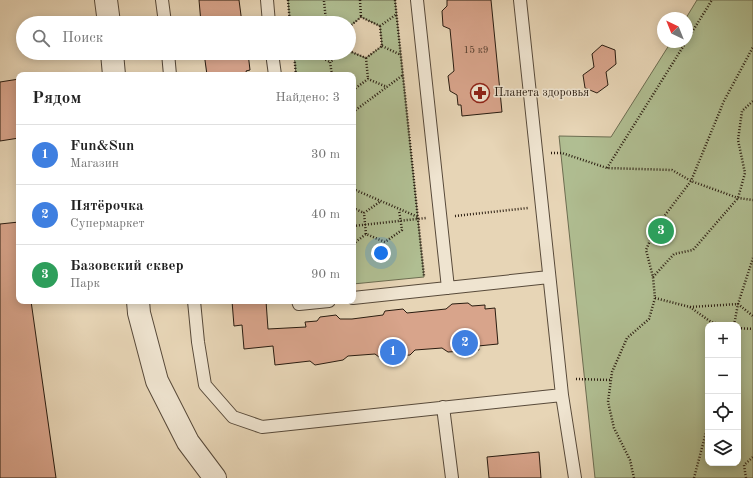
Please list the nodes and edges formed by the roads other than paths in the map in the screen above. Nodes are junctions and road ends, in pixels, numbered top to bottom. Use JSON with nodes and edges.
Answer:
{"nodes":[{"id":1,"x":106,"y":0,"type":"edge"},
{"id":2,"x":162,"y":0,"type":"edge"},
{"id":3,"x":267,"y":0,"type":"edge"},
{"id":4,"x":417,"y":0,"type":"edge"},
{"id":5,"x":520,"y":0,"type":"edge"},
{"id":6,"x":108,"y":16,"type":"edge"},
{"id":7,"x":163,"y":16,"type":"edge"},
{"id":8,"x":268,"y":16,"type":"edge"},
{"id":9,"x":113,"y":60,"type":"edge"},
{"id":10,"x":169,"y":60,"type":"edge"},
{"id":11,"x":273,"y":60,"type":"edge"},
{"id":12,"x":114,"y":72,"type":"edge"},
{"id":13,"x":170,"y":72,"type":"edge"},
{"id":14,"x":275,"y":72,"type":"edge"},
{"id":15,"x":550,"y":277,"type":"junction"},
{"id":16,"x":448,"y":288,"type":"junction"},
{"id":17,"x":356,"y":298,"type":"edge"},
{"id":18,"x":138,"y":304,"type":"edge"},
{"id":19,"x":194,"y":304,"type":"edge"},
{"id":20,"x":562,"y":395,"type":"junction"},
{"id":21,"x":443,"y":407,"type":"junction"},
{"id":22,"x":215,"y":478,"type":"edge"},
{"id":23,"x":452,"y":478,"type":"edge"},
{"id":24,"x":575,"y":478,"type":"edge"}],
"edges":[{"from":1,"to":6,"type":"street"},
{"from":2,"to":7,"type":"lane"},
{"from":3,"to":8,"type":"lane"},
{"from":4,"to":16,"type":"lane"},
{"from":5,"to":15,"type":"lane"},
{"from":9,"to":12,"type":"street"},
{"from":10,"to":13,"type":"lane"},
{"from":11,"to":14,"type":"lane"},
{"from":15,"to":16,"type":"lane"},
{"from":15,"to":20,"type":"lane"},
{"from":16,"to":17,"type":"lane"},
{"from":18,"to":22,"type":"street"},
{"from":19,"to":21,"type":"lane"},
{"from":20,"to":21,"type":"lane"},
{"from":20,"to":24,"type":"lane"},
{"from":21,"to":23,"type":"lane"}]}
